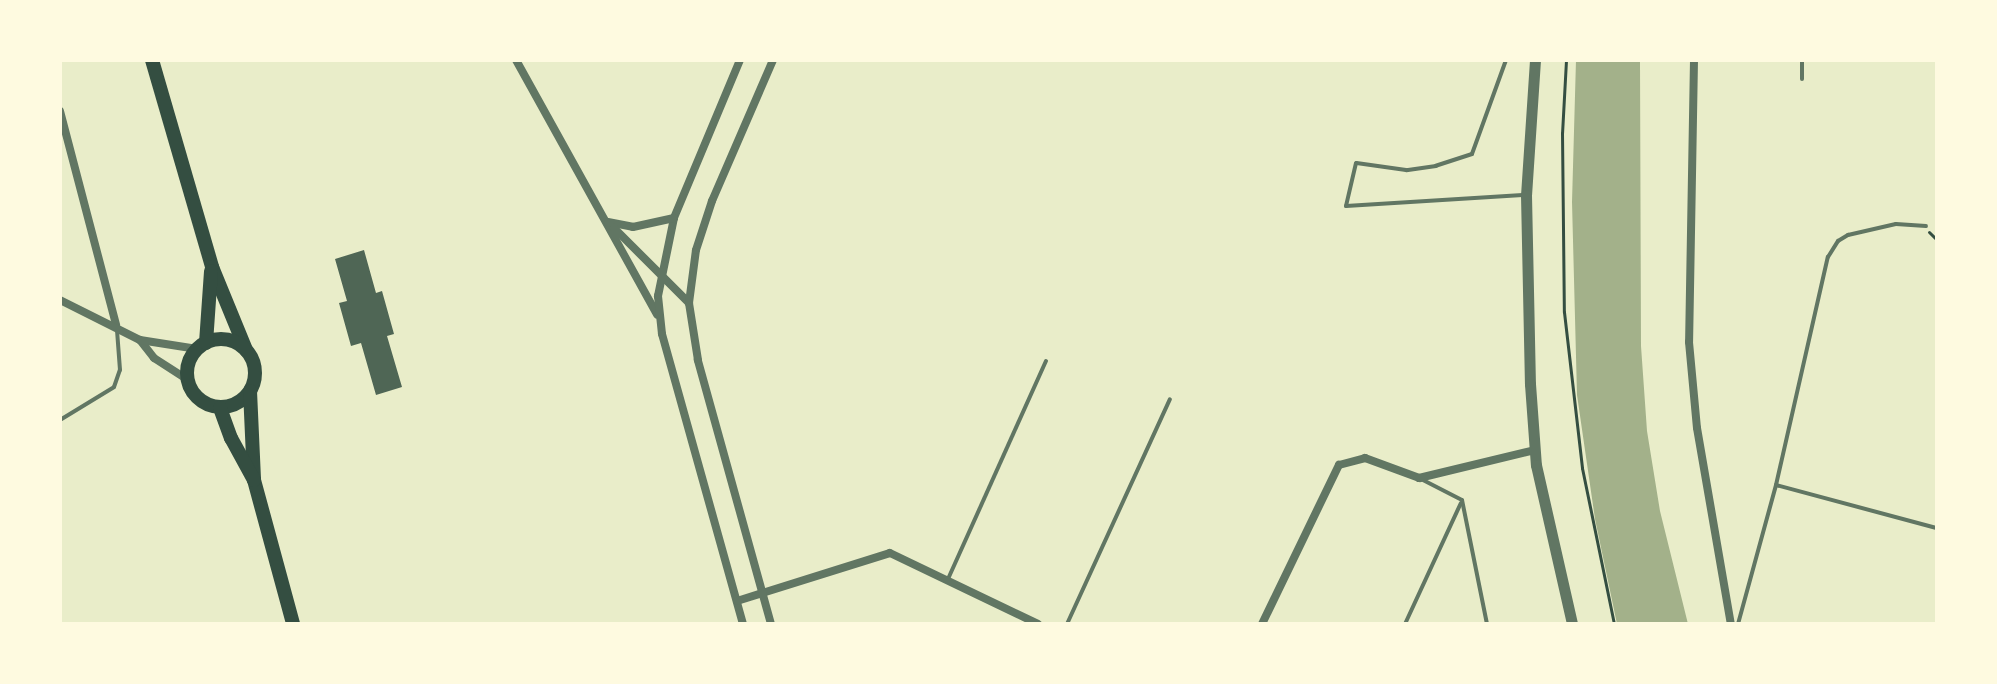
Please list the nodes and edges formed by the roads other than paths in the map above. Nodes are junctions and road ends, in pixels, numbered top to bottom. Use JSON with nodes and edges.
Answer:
{"nodes":[{"id":1,"x":152,"y":60,"type":"edge"},
{"id":2,"x":516,"y":60,"type":"edge"},
{"id":3,"x":740,"y":60,"type":"edge"},
{"id":4,"x":773,"y":60,"type":"edge"},
{"id":5,"x":1506,"y":60,"type":"edge"},
{"id":6,"x":1535,"y":60,"type":"edge"},
{"id":7,"x":1694,"y":60,"type":"edge"},
{"id":8,"x":1802,"y":60,"type":"edge"},
{"id":9,"x":1802,"y":79,"type":"dead end"},
{"id":10,"x":60,"y":111,"type":"edge"},
{"id":11,"x":1526,"y":195,"type":"junction"},
{"id":12,"x":674,"y":218,"type":"junction"},
{"id":13,"x":608,"y":222,"type":"junction"},
{"id":14,"x":1926,"y":226,"type":"dead end"},
{"id":15,"x":212,"y":267,"type":"junction"},
{"id":16,"x":661,"y":273,"type":"junction"},
{"id":17,"x":60,"y":300,"type":"edge"},
{"id":18,"x":689,"y":303,"type":"junction"},
{"id":19,"x":658,"y":315,"type":"junction"},
{"id":20,"x":116,"y":325,"type":"junction"},
{"id":21,"x":140,"y":340,"type":"junction"},
{"id":22,"x":201,"y":346,"type":"junction"},
{"id":23,"x":246,"y":350,"type":"junction"},
{"id":24,"x":1046,"y":361,"type":"dead end"},
{"id":25,"x":188,"y":380,"type":"junction"},
{"id":26,"x":250,"y":391,"type":"junction"},
{"id":27,"x":1170,"y":399,"type":"dead end"},
{"id":28,"x":220,"y":408,"type":"junction"},
{"id":29,"x":60,"y":420,"type":"edge"},
{"id":30,"x":1535,"y":450,"type":"junction"},
{"id":31,"x":1419,"y":478,"type":"junction"},
{"id":32,"x":254,"y":480,"type":"junction"},
{"id":33,"x":1776,"y":485,"type":"junction"},
{"id":34,"x":1462,"y":500,"type":"junction"},
{"id":35,"x":1937,"y":528,"type":"edge"},
{"id":36,"x":947,"y":581,"type":"junction"},
{"id":37,"x":763,"y":594,"type":"junction"},
{"id":38,"x":737,"y":601,"type":"junction"},
{"id":39,"x":293,"y":624,"type":"edge"},
{"id":40,"x":743,"y":624,"type":"edge"},
{"id":41,"x":771,"y":624,"type":"edge"},
{"id":42,"x":1038,"y":624,"type":"edge"},
{"id":43,"x":1067,"y":624,"type":"edge"},
{"id":44,"x":1262,"y":624,"type":"edge"},
{"id":45,"x":1405,"y":624,"type":"edge"},
{"id":46,"x":1487,"y":624,"type":"edge"},
{"id":47,"x":1572,"y":624,"type":"edge"},
{"id":48,"x":1731,"y":624,"type":"edge"},
{"id":49,"x":1738,"y":624,"type":"edge"}],
"edges":[{"from":1,"to":15,"type":"main road"},
{"from":2,"to":13,"type":"street"},
{"from":3,"to":12,"type":"street"},
{"from":4,"to":18,"type":"street"},
{"from":5,"to":11,"type":"lane"},
{"from":6,"to":11,"type":"street"},
{"from":7,"to":48,"type":"street"},
{"from":8,"to":9,"type":"lane"},
{"from":10,"to":20,"type":"street"},
{"from":11,"to":30,"type":"street"},
{"from":12,"to":13,"type":"street"},
{"from":12,"to":16,"type":"street"},
{"from":13,"to":16,"type":"street"},
{"from":13,"to":19,"type":"street"},
{"from":14,"to":33,"type":"lane"},
{"from":15,"to":22,"type":"main road"},
{"from":15,"to":23,"type":"main road"},
{"from":16,"to":18,"type":"street"},
{"from":16,"to":19,"type":"street"},
{"from":17,"to":20,"type":"street"},
{"from":18,"to":37,"type":"street"},
{"from":19,"to":38,"type":"street"},
{"from":20,"to":21,"type":"street"},
{"from":20,"to":29,"type":"lane"},
{"from":21,"to":22,"type":"street"},
{"from":21,"to":25,"type":"street"},
{"from":22,"to":23,"type":"main road"},
{"from":22,"to":25,"type":"main road"},
{"from":23,"to":26,"type":"main road"},
{"from":24,"to":36,"type":"lane"},
{"from":25,"to":28,"type":"main road"},
{"from":26,"to":28,"type":"main road"},
{"from":26,"to":32,"type":"main road"},
{"from":27,"to":43,"type":"lane"},
{"from":28,"to":32,"type":"main road"},
{"from":30,"to":31,"type":"street"},
{"from":30,"to":47,"type":"street"},
{"from":31,"to":34,"type":"lane"},
{"from":31,"to":44,"type":"street"},
{"from":32,"to":39,"type":"main road"},
{"from":33,"to":35,"type":"lane"},
{"from":33,"to":49,"type":"lane"},
{"from":34,"to":45,"type":"lane"},
{"from":34,"to":46,"type":"lane"},
{"from":36,"to":37,"type":"street"},
{"from":36,"to":42,"type":"street"},
{"from":37,"to":38,"type":"street"},
{"from":37,"to":41,"type":"street"},
{"from":38,"to":40,"type":"street"}]}
